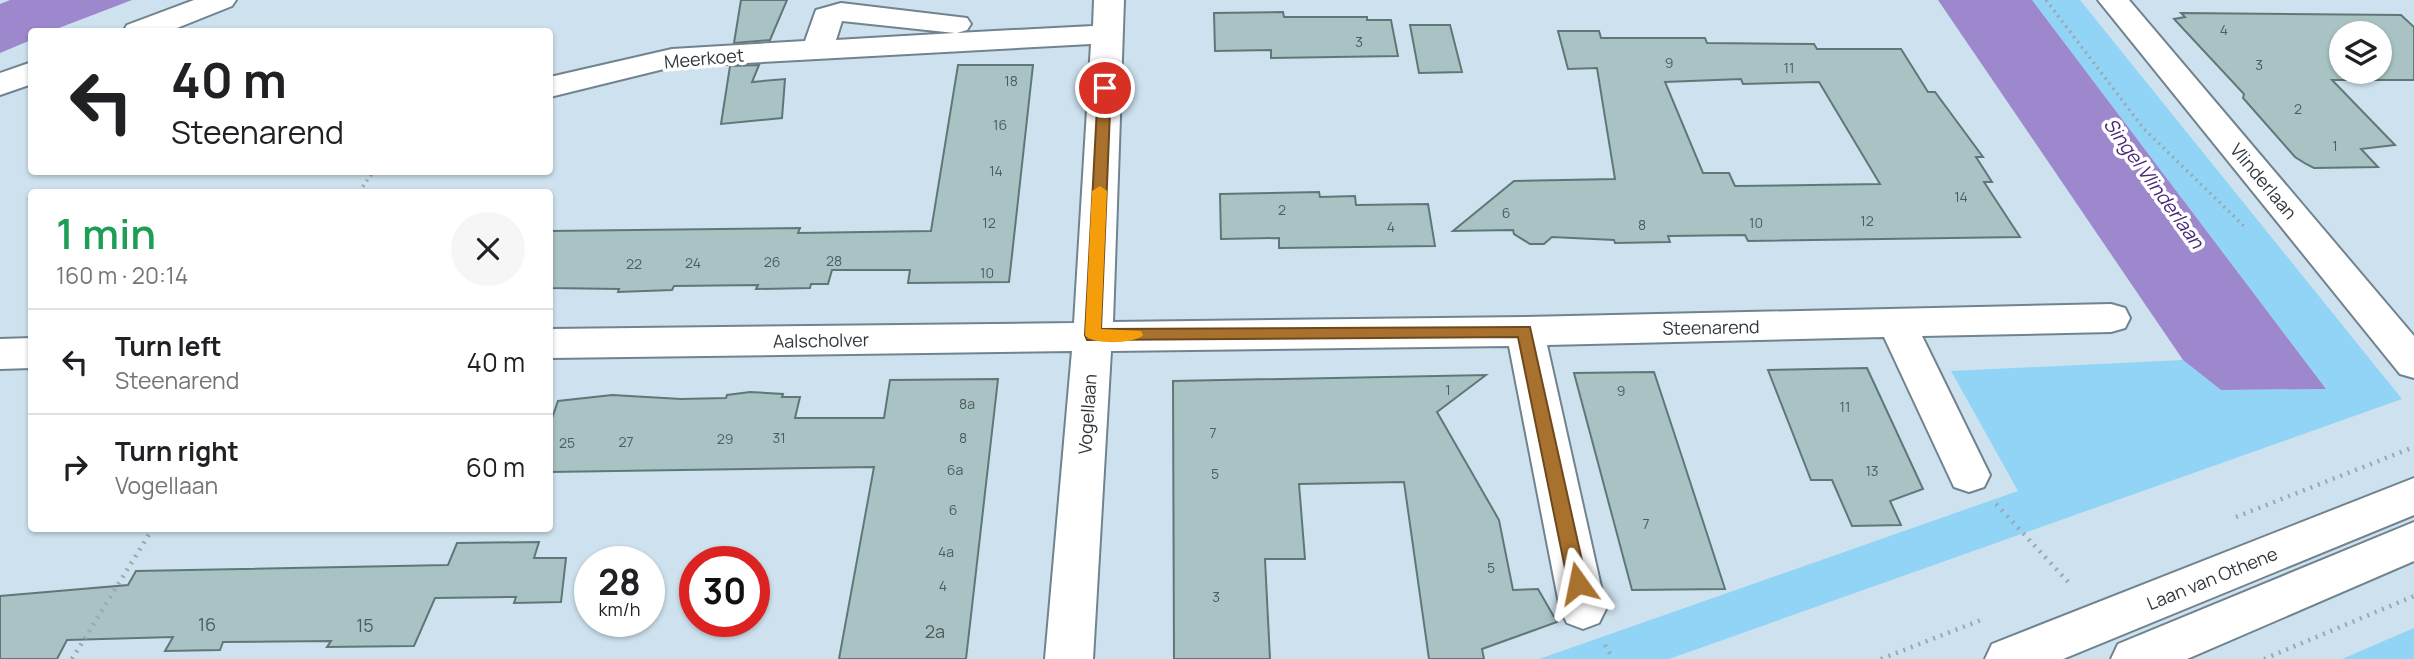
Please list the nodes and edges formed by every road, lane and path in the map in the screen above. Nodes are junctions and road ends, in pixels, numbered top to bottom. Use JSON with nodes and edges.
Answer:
{"nodes":[{"id":1,"x":221,"y":0,"type":"edge"},
{"id":2,"x":2113,"y":0,"type":"edge"},
{"id":3,"x":1108,"y":17,"type":"edge"},
{"id":4,"x":148,"y":28,"type":"edge"},
{"id":5,"x":28,"y":74,"type":"edge"},
{"id":6,"x":0,"y":85,"type":"edge"},
{"id":7,"x":553,"y":86,"type":"edge"},
{"id":8,"x":2111,"y":318,"type":"dead end"},
{"id":9,"x":1897,"y":324,"type":"junction"},
{"id":10,"x":1525,"y":331,"type":"junction"},
{"id":11,"x":1093,"y":335,"type":"junction"},
{"id":12,"x":553,"y":345,"type":"edge"},
{"id":13,"x":28,"y":353,"type":"edge"},
{"id":14,"x":0,"y":354,"type":"edge"},
{"id":15,"x":2414,"y":363,"type":"edge"},
{"id":16,"x":1969,"y":475,"type":"joint"},
{"id":17,"x":2414,"y":496,"type":"edge"},
{"id":18,"x":151,"y":532,"type":"edge"},
{"id":19,"x":2414,"y":541,"type":"edge"},
{"id":20,"x":2071,"y":585,"type":"dead end"},
{"id":21,"x":2414,"y":596,"type":"edge"},
{"id":22,"x":1583,"y":609,"type":"dead end"},
{"id":23,"x":72,"y":659,"type":"edge"},
{"id":24,"x":1069,"y":659,"type":"edge"},
{"id":25,"x":2009,"y":659,"type":"edge"},
{"id":26,"x":2135,"y":659,"type":"edge"},
{"id":27,"x":2264,"y":659,"type":"edge"}],
"edges":[{"from":1,"to":4,"type":"street"},
{"from":2,"to":15,"type":"street","name":"Vlinderlaan"},
{"from":3,"to":7,"type":"street","name":"Meerkoet"},
{"from":3,"to":11,"type":"street","name":"Vogellaan"},
{"from":5,"to":6,"type":"street"},
{"from":8,"to":9,"type":"street","name":"Steenarend"},
{"from":9,"to":10,"type":"street","name":"Steenarend"},
{"from":9,"to":16,"type":"street"},
{"from":10,"to":11,"type":"street","name":"Steenarend"},
{"from":10,"to":22,"type":"street"},
{"from":11,"to":12,"type":"street","name":"Aalscholver"},
{"from":11,"to":24,"type":"street","name":"Vogellaan"},
{"from":13,"to":14,"type":"street"},
{"from":16,"to":20,"type":"path"},
{"from":17,"to":25,"type":"street","name":"Laan van Othene"},
{"from":18,"to":23,"type":"path"},
{"from":19,"to":26,"type":"street"},
{"from":21,"to":27,"type":"path"}]}
